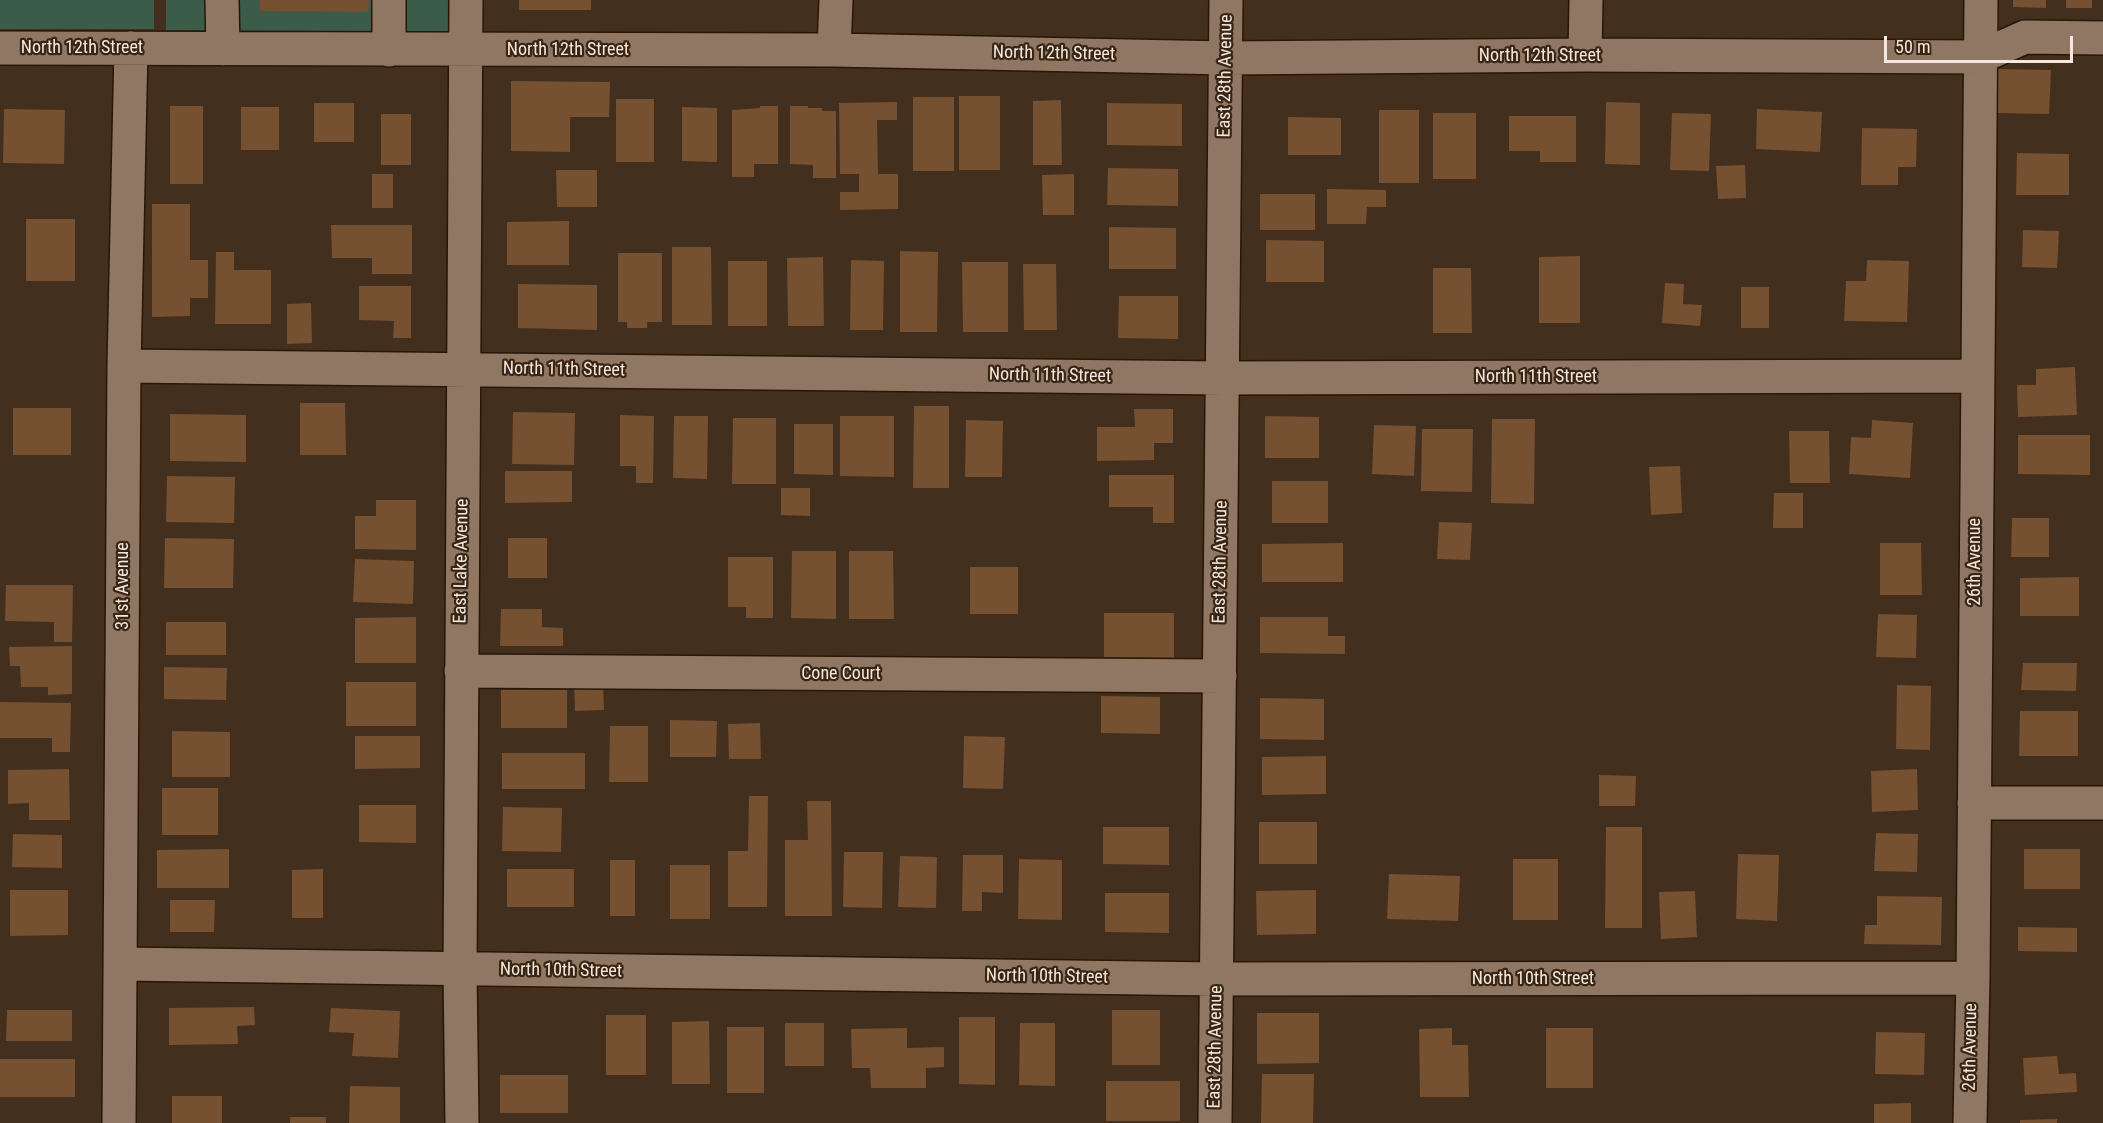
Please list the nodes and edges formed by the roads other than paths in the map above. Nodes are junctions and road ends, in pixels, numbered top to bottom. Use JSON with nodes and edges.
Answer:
{"nodes":[{"id":1,"x":222,"y":0,"type":"edge"},
{"id":2,"x":389,"y":0,"type":"edge"},
{"id":3,"x":466,"y":0,"type":"edge"},
{"id":4,"x":836,"y":0,"type":"edge"},
{"id":5,"x":1226,"y":0,"type":"edge"},
{"id":6,"x":1586,"y":0,"type":"edge"},
{"id":7,"x":1981,"y":0,"type":"edge"},
{"id":8,"x":2103,"y":38,"type":"edge"},
{"id":9,"x":0,"y":48,"type":"edge"},
{"id":10,"x":131,"y":48,"type":"junction"},
{"id":11,"x":223,"y":49,"type":"junction"},
{"id":12,"x":389,"y":50,"type":"junction"},
{"id":13,"x":466,"y":50,"type":"junction"},
{"id":14,"x":834,"y":50,"type":"junction"},
{"id":15,"x":1585,"y":56,"type":"junction"},
{"id":16,"x":1980,"y":57,"type":"junction"},
{"id":17,"x":1226,"y":58,"type":"junction"},
{"id":18,"x":124,"y":366,"type":"junction"},
{"id":19,"x":464,"y":370,"type":"junction"},
{"id":20,"x":1976,"y":376,"type":"junction"},
{"id":21,"x":1223,"y":378,"type":"junction"},
{"id":22,"x":461,"y":671,"type":"junction"},
{"id":23,"x":1220,"y":676,"type":"junction"},
{"id":24,"x":1974,"y":803,"type":"junction"},
{"id":25,"x":2103,"y":803,"type":"edge"},
{"id":26,"x":121,"y":964,"type":"junction"},
{"id":27,"x":460,"y":970,"type":"junction"},
{"id":28,"x":1973,"y":978,"type":"junction"},
{"id":29,"x":1216,"y":979,"type":"junction"},
{"id":30,"x":119,"y":1123,"type":"edge"},
{"id":31,"x":462,"y":1123,"type":"edge"},
{"id":32,"x":1215,"y":1123,"type":"edge"},
{"id":33,"x":1970,"y":1123,"type":"edge"}],
"edges":[{"from":1,"to":11,"type":"street"},
{"from":2,"to":12,"type":"street"},
{"from":3,"to":13,"type":"street","name":"East Lake Avenue"},
{"from":4,"to":14,"type":"street"},
{"from":5,"to":17,"type":"street","name":"East 28th Avenue"},
{"from":6,"to":15,"type":"street"},
{"from":7,"to":16,"type":"street","name":"26th Avenue"},
{"from":8,"to":16,"type":"street","name":"North 12th Street"},
{"from":9,"to":10,"type":"street","name":"North 12th Street"},
{"from":10,"to":11,"type":"street","name":"North 12th Street"},
{"from":10,"to":18,"type":"street","name":"31st Avenue"},
{"from":11,"to":12,"type":"street","name":"North 12th Street"},
{"from":12,"to":13,"type":"street","name":"North 12th Street"},
{"from":13,"to":14,"type":"street","name":"North 12th Street"},
{"from":13,"to":19,"type":"street","name":"East Lake Avenue"},
{"from":14,"to":17,"type":"street","name":"North 12th Street"},
{"from":15,"to":16,"type":"street","name":"North 12th Street"},
{"from":15,"to":17,"type":"street","name":"North 12th Street"},
{"from":16,"to":20,"type":"street","name":"26th Avenue"},
{"from":17,"to":21,"type":"street","name":"East 28th Avenue"},
{"from":18,"to":19,"type":"street","name":"North 11th Street"},
{"from":18,"to":26,"type":"street","name":"31st Avenue"},
{"from":19,"to":21,"type":"street","name":"North 11th Street"},
{"from":19,"to":22,"type":"street","name":"East Lake Avenue"},
{"from":20,"to":21,"type":"street","name":"North 11th Street"},
{"from":20,"to":24,"type":"street","name":"26th Avenue"},
{"from":21,"to":23,"type":"street","name":"East 28th Avenue"},
{"from":22,"to":23,"type":"street","name":"Cone Court"},
{"from":22,"to":27,"type":"street","name":"East Lake Avenue"},
{"from":23,"to":29,"type":"street","name":"East 28th Avenue"},
{"from":24,"to":25,"type":"street"},
{"from":24,"to":28,"type":"street","name":"26th Avenue"},
{"from":26,"to":27,"type":"street","name":"North 10th Street"},
{"from":26,"to":30,"type":"street","name":"31st Avenue"},
{"from":27,"to":29,"type":"street","name":"North 10th Street"},
{"from":27,"to":31,"type":"street","name":"East Lake Avenue"},
{"from":28,"to":29,"type":"street","name":"North 10th Street"},
{"from":28,"to":33,"type":"street","name":"26th Avenue"},
{"from":29,"to":32,"type":"street","name":"East 28th Avenue"}]}
